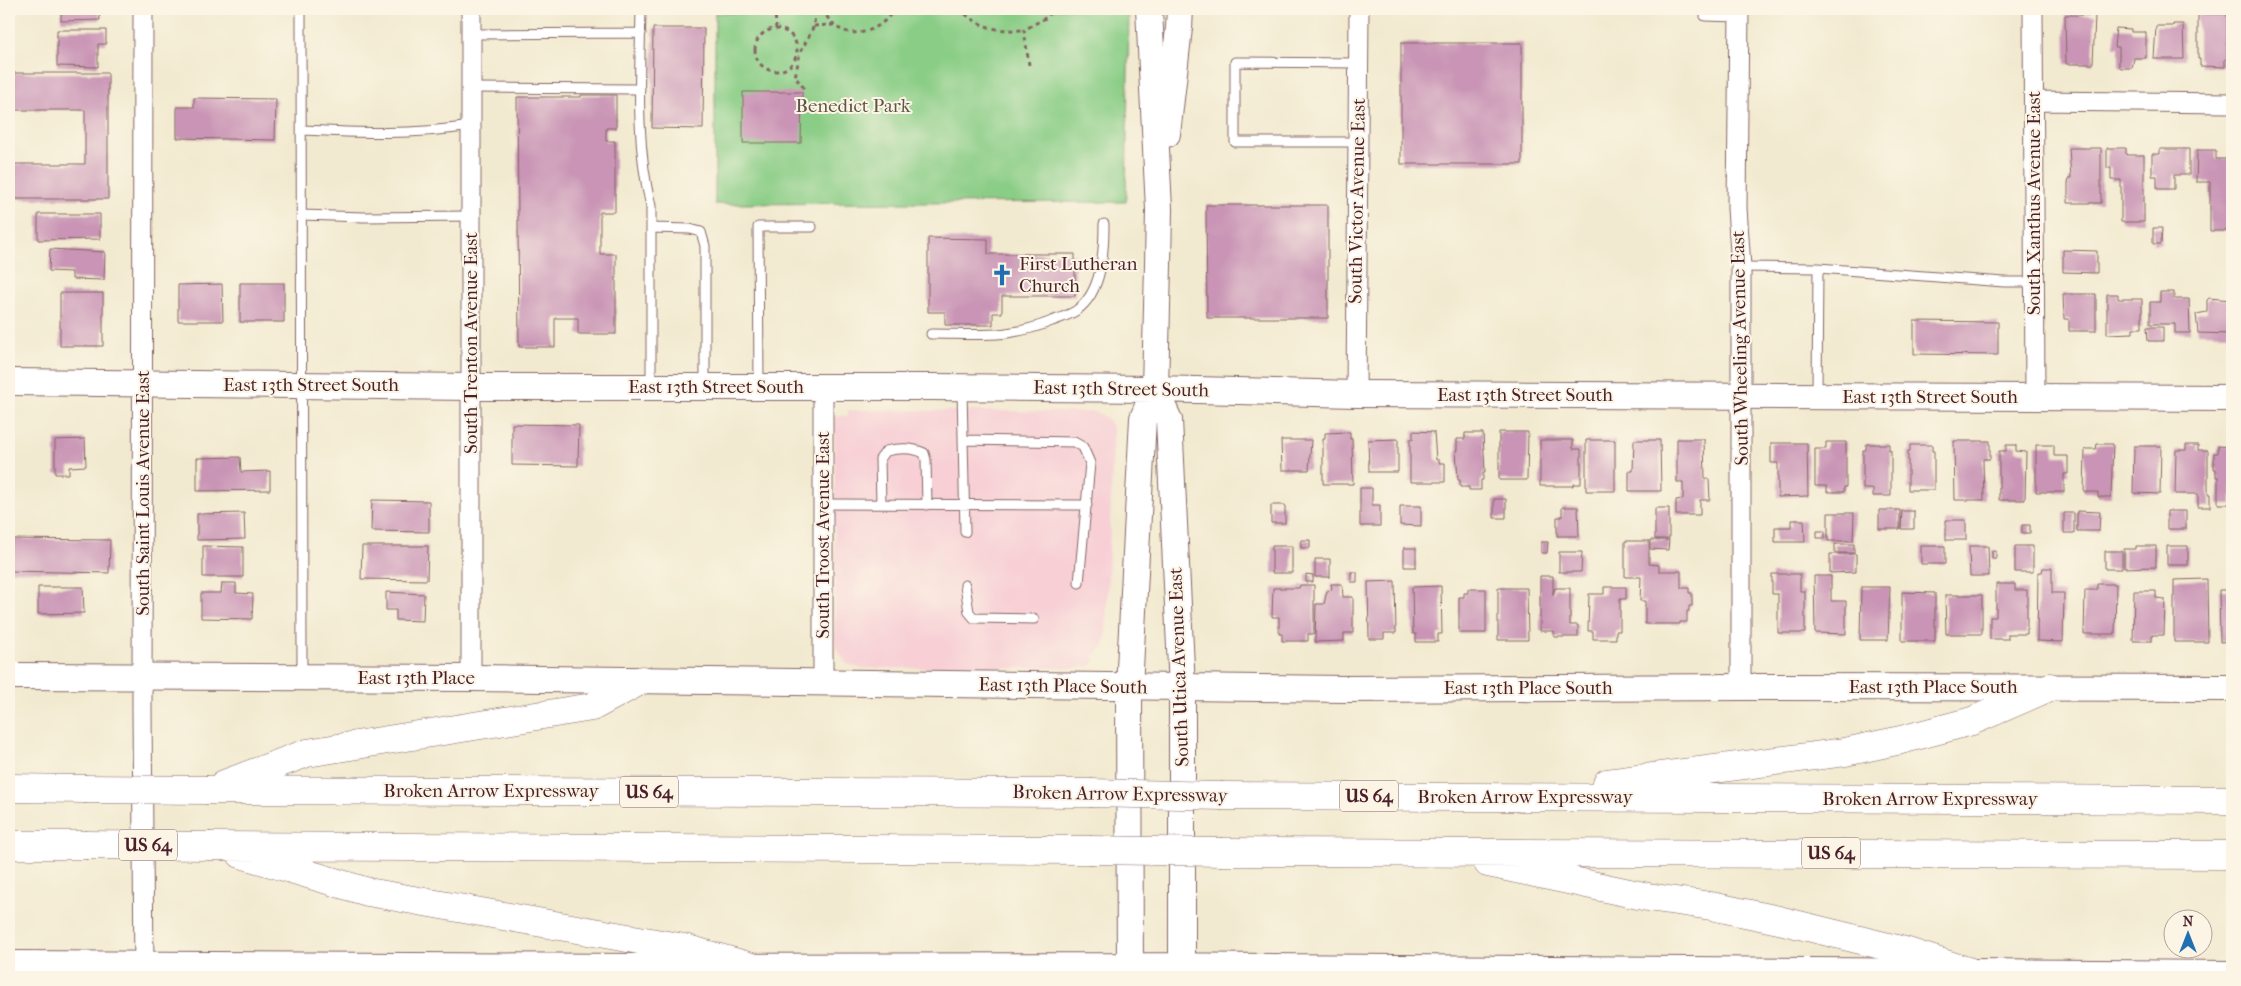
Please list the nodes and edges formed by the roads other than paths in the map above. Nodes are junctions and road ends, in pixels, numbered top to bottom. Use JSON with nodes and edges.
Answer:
{"nodes":[{"id":1,"x":143,"y":9,"type":"edge"},
{"id":2,"x":301,"y":9,"type":"edge"},
{"id":3,"x":470,"y":9,"type":"edge"},
{"id":4,"x":641,"y":9,"type":"edge"},
{"id":5,"x":1149,"y":9,"type":"edge"},
{"id":6,"x":1180,"y":9,"type":"edge"},
{"id":7,"x":1359,"y":9,"type":"edge"},
{"id":8,"x":2033,"y":9,"type":"edge"},
{"id":9,"x":1739,"y":13,"type":"edge"},
{"id":10,"x":1705,"y":16,"type":"dead end"},
{"id":11,"x":641,"y":33,"type":"junction"},
{"id":12,"x":471,"y":34,"type":"junction"},
{"id":13,"x":1359,"y":63,"type":"junction"},
{"id":14,"x":471,"y":88,"type":"junction"},
{"id":15,"x":640,"y":89,"type":"junction"},
{"id":16,"x":2034,"y":100,"type":"junction"},
{"id":17,"x":2232,"y":102,"type":"edge"},
{"id":18,"x":471,"y":126,"type":"junction"},
{"id":19,"x":302,"y":130,"type":"junction"},
{"id":20,"x":1358,"y":142,"type":"junction"},
{"id":21,"x":1159,"y":209,"type":"junction"},
{"id":22,"x":302,"y":215,"type":"junction"},
{"id":23,"x":471,"y":216,"type":"junction"},
{"id":24,"x":1104,"y":224,"type":"dead end"},
{"id":25,"x":812,"y":227,"type":"dead end"},
{"id":26,"x":651,"y":228,"type":"junction"},
{"id":27,"x":1741,"y":267,"type":"junction"},
{"id":28,"x":1818,"y":268,"type":"junction"},
{"id":29,"x":2034,"y":282,"type":"junction"},
{"id":30,"x":930,"y":334,"type":"dead end"},
{"id":31,"x":9,"y":382,"type":"edge"},
{"id":32,"x":143,"y":384,"type":"junction"},
{"id":33,"x":302,"y":385,"type":"junction"},
{"id":34,"x":472,"y":387,"type":"junction"},
{"id":35,"x":651,"y":387,"type":"junction"},
{"id":36,"x":961,"y":387,"type":"junction"},
{"id":37,"x":706,"y":388,"type":"junction"},
{"id":38,"x":759,"y":388,"type":"junction"},
{"id":39,"x":823,"y":388,"type":"junction"},
{"id":40,"x":1155,"y":389,"type":"junction"},
{"id":41,"x":1356,"y":394,"type":"junction"},
{"id":42,"x":1817,"y":396,"type":"junction"},
{"id":43,"x":1741,"y":397,"type":"junction"},
{"id":44,"x":2034,"y":397,"type":"junction"},
{"id":45,"x":2232,"y":398,"type":"edge"},
{"id":46,"x":963,"y":440,"type":"junction"},
{"id":47,"x":823,"y":504,"type":"junction"},
{"id":48,"x":881,"y":504,"type":"junction"},
{"id":49,"x":927,"y":505,"type":"junction"},
{"id":50,"x":964,"y":505,"type":"junction"},
{"id":51,"x":1087,"y":505,"type":"junction"},
{"id":52,"x":965,"y":532,"type":"dead end"},
{"id":53,"x":1079,"y":583,"type":"dead end"},
{"id":54,"x":965,"y":585,"type":"dead end"},
{"id":55,"x":1034,"y":619,"type":"dead end"},
{"id":56,"x":9,"y":676,"type":"edge"},
{"id":57,"x":142,"y":676,"type":"junction"},
{"id":58,"x":302,"y":678,"type":"junction"},
{"id":59,"x":472,"y":678,"type":"junction"},
{"id":60,"x":642,"y":680,"type":"junction"},
{"id":61,"x":824,"y":682,"type":"junction"},
{"id":62,"x":1741,"y":686,"type":"junction"},
{"id":63,"x":2050,"y":686,"type":"junction"},
{"id":64,"x":1130,"y":688,"type":"junction"},
{"id":65,"x":1182,"y":688,"type":"junction"},
{"id":66,"x":2232,"y":688,"type":"edge"},
{"id":67,"x":9,"y":788,"type":"edge"},
{"id":68,"x":208,"y":790,"type":"junction"},
{"id":69,"x":1515,"y":797,"type":"junction"},
{"id":70,"x":2232,"y":800,"type":"edge"},
{"id":71,"x":9,"y":845,"type":"edge"},
{"id":72,"x":211,"y":846,"type":"junction"},
{"id":73,"x":1430,"y":851,"type":"junction"},
{"id":74,"x":2232,"y":855,"type":"edge"},
{"id":75,"x":9,"y":964,"type":"edge"},
{"id":76,"x":752,"y":967,"type":"junction"},
{"id":77,"x":144,"y":971,"type":"edge"},
{"id":78,"x":303,"y":972,"type":"edge"},
{"id":79,"x":474,"y":972,"type":"edge"},
{"id":80,"x":639,"y":972,"type":"edge"},
{"id":81,"x":825,"y":972,"type":"edge"},
{"id":82,"x":1018,"y":972,"type":"edge"},
{"id":83,"x":1129,"y":972,"type":"edge"},
{"id":84,"x":1182,"y":972,"type":"edge"},
{"id":85,"x":1235,"y":972,"type":"edge"},
{"id":86,"x":1971,"y":972,"type":"junction"},
{"id":87,"x":2232,"y":974,"type":"edge"}],
"edges":[{"from":1,"to":32,"type":"street","name":"South Saint Louis Avenue East"},
{"from":2,"to":19,"type":"lane"},
{"from":3,"to":12,"type":"street","name":"South Trenton Avenue East"},
{"from":4,"to":11,"type":"lane"},
{"from":5,"to":21,"type":"street","name":"South Utica Avenue East"},
{"from":6,"to":21,"type":"street","name":"South Utica Avenue East"},
{"from":7,"to":13,"type":"street","name":"South Victor Avenue East"},
{"from":8,"to":16,"type":"street","name":"South Xanthus Avenue East"},
{"from":9,"to":10,"type":"lane"},
{"from":9,"to":27,"type":"street","name":"South Wheeling Avenue East"},
{"from":11,"to":12,"type":"lane"},
{"from":11,"to":15,"type":"lane"},
{"from":12,"to":14,"type":"street","name":"South Trenton Avenue East"},
{"from":13,"to":20,"type":"street","name":"South Victor Avenue East"},
{"from":13,"to":20,"type":"lane"},
{"from":14,"to":15,"type":"lane"},
{"from":14,"to":18,"type":"street","name":"South Trenton Avenue East"},
{"from":15,"to":26,"type":"lane"},
{"from":16,"to":17,"type":"street"},
{"from":16,"to":29,"type":"street","name":"South Xanthus Avenue East"},
{"from":18,"to":19,"type":"lane"},
{"from":18,"to":23,"type":"street","name":"South Trenton Avenue East"},
{"from":19,"to":22,"type":"lane"},
{"from":20,"to":41,"type":"street","name":"South Victor Avenue East"},
{"from":21,"to":40,"type":"street","name":"South Utica Avenue East"},
{"from":22,"to":23,"type":"lane"},
{"from":22,"to":33,"type":"lane"},
{"from":23,"to":34,"type":"street","name":"South Trenton Avenue East"},
{"from":24,"to":30,"type":"lane"},
{"from":25,"to":38,"type":"lane"},
{"from":26,"to":35,"type":"lane"},
{"from":26,"to":37,"type":"lane"},
{"from":27,"to":28,"type":"lane"},
{"from":27,"to":43,"type":"street","name":"South Wheeling Avenue East"},
{"from":28,"to":29,"type":"lane"},
{"from":28,"to":42,"type":"lane"},
{"from":29,"to":44,"type":"street","name":"South Xanthus Avenue East"},
{"from":31,"to":32,"type":"street","name":"East 13th Street South"},
{"from":32,"to":33,"type":"street","name":"East 13th Street South"},
{"from":32,"to":57,"type":"street","name":"South Saint Louis Avenue East"},
{"from":33,"to":34,"type":"street","name":"East 13th Street South"},
{"from":33,"to":58,"type":"lane"},
{"from":34,"to":35,"type":"street","name":"East 13th Street South"},
{"from":34,"to":59,"type":"street","name":"South Trenton Avenue East"},
{"from":35,"to":37,"type":"street","name":"East 13th Street South"},
{"from":36,"to":39,"type":"street","name":"East 13th Street South"},
{"from":36,"to":40,"type":"street","name":"East 13th Street South"},
{"from":36,"to":46,"type":"lane"},
{"from":37,"to":38,"type":"street","name":"East 13th Street South"},
{"from":38,"to":39,"type":"street","name":"East 13th Street South"},
{"from":39,"to":47,"type":"street","name":"South Troost Avenue East"},
{"from":40,"to":41,"type":"street","name":"East 13th Street South"},
{"from":40,"to":64,"type":"street","name":"South Utica Avenue East"},
{"from":40,"to":65,"type":"street","name":"South Utica Avenue East"},
{"from":41,"to":43,"type":"street","name":"East 13th Street South"},
{"from":42,"to":43,"type":"street","name":"East 13th Street South"},
{"from":42,"to":44,"type":"street","name":"East 13th Street South"},
{"from":43,"to":62,"type":"street","name":"South Wheeling Avenue East"},
{"from":44,"to":45,"type":"street","name":"East 13th Street South"},
{"from":46,"to":50,"type":"lane"},
{"from":46,"to":51,"type":"lane"},
{"from":47,"to":48,"type":"lane"},
{"from":47,"to":61,"type":"street","name":"South Troost Avenue East"},
{"from":48,"to":49,"type":"lane"},
{"from":48,"to":49,"type":"lane"},
{"from":49,"to":50,"type":"lane"},
{"from":50,"to":51,"type":"lane"},
{"from":50,"to":52,"type":"lane"},
{"from":51,"to":53,"type":"lane"},
{"from":54,"to":55,"type":"lane"},
{"from":56,"to":57,"type":"street","name":"East 13th Place"},
{"from":57,"to":58,"type":"street","name":"East 13th Place"},
{"from":57,"to":77,"type":"street","name":"South Saint Louis Avenue East"},
{"from":58,"to":59,"type":"street","name":"East 13th Place"},
{"from":59,"to":60,"type":"street","name":"East 13th Place"},
{"from":60,"to":61,"type":"street","name":"East 13th Place"},
{"from":60,"to":68,"type":"highway"},
{"from":61,"to":64,"type":"street","name":"East 13th Place South"},
{"from":62,"to":63,"type":"street","name":"East 13th Place South"},
{"from":62,"to":65,"type":"street","name":"East 13th Place South"},
{"from":63,"to":66,"type":"street","name":"East 13th Place South"},
{"from":63,"to":69,"type":"highway"},
{"from":64,"to":65,"type":"street","name":"East 13th Place South"},
{"from":64,"to":83,"type":"street","name":"South Utica Avenue East"},
{"from":65,"to":84,"type":"street","name":"South Utica Avenue East"},
{"from":67,"to":68,"type":"highway","name":"Broken Arrow Expressway","number":"US 64","bridge":true},
{"from":68,"to":69,"type":"highway","name":"Broken Arrow Expressway","number":"US 64","bridge":true},
{"from":69,"to":70,"type":"highway","name":"Broken Arrow Expressway","number":"US 64"},
{"from":71,"to":72,"type":"highway","number":"US 64","bridge":true},
{"from":72,"to":73,"type":"highway","number":"US 64","bridge":true},
{"from":72,"to":76,"type":"highway"},
{"from":73,"to":74,"type":"highway","number":"US 64"},
{"from":73,"to":86,"type":"highway"},
{"from":75,"to":77,"type":"street"},
{"from":76,"to":80,"type":"street"},
{"from":76,"to":81,"type":"street"},
{"from":77,"to":78,"type":"street"},
{"from":78,"to":79,"type":"street"},
{"from":79,"to":80,"type":"street"},
{"from":81,"to":82,"type":"street"},
{"from":82,"to":83,"type":"street"},
{"from":83,"to":84,"type":"street"},
{"from":84,"to":85,"type":"street"},
{"from":85,"to":86,"type":"street"},
{"from":86,"to":87,"type":"street"}]}
